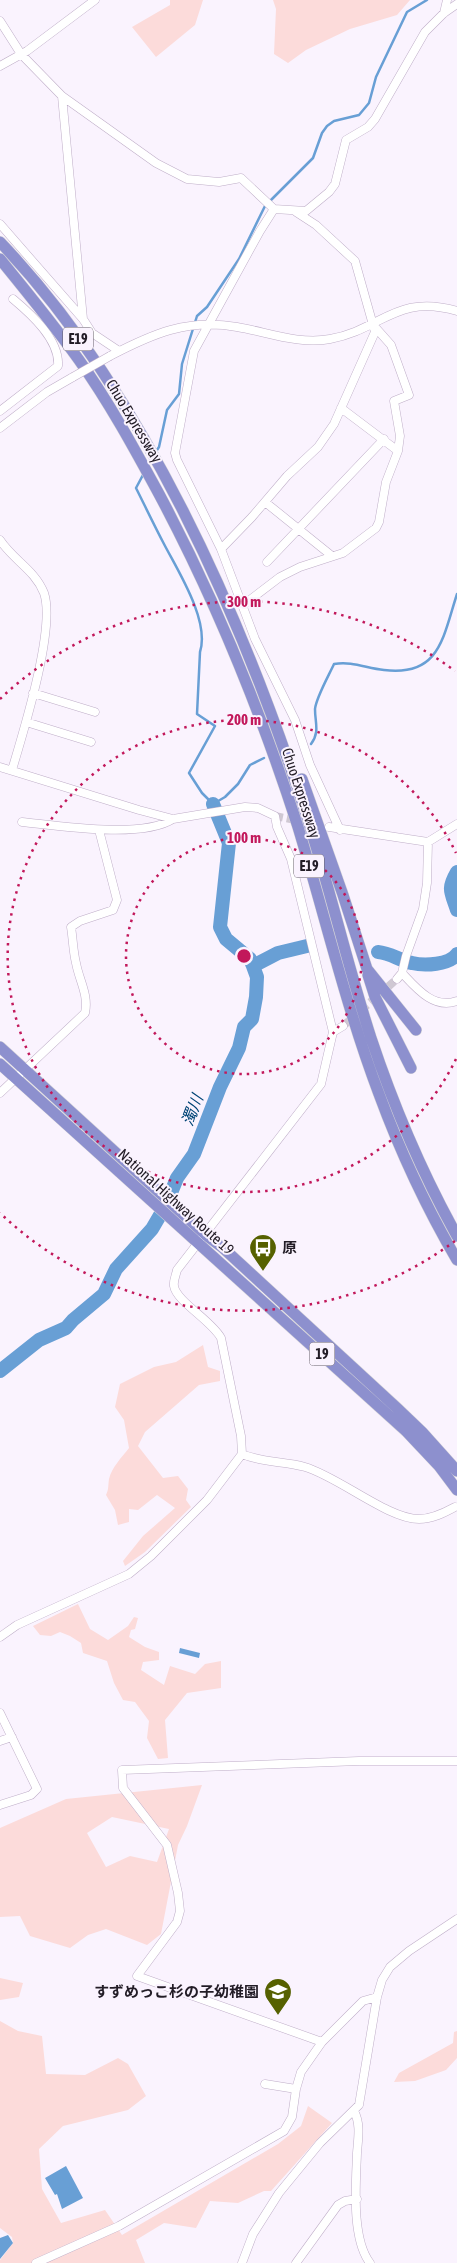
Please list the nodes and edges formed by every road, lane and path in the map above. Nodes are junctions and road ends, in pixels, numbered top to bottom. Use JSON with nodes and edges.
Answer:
{"nodes":[{"id":1,"x":95,"y":0,"type":"edge"},
{"id":2,"x":447,"y":0,"type":"edge"},
{"id":3,"x":457,"y":4,"type":"edge"},
{"id":4,"x":444,"y":12,"type":"junction"},
{"id":5,"x":0,"y":21,"type":"edge"},
{"id":6,"x":21,"y":54,"type":"junction"},
{"id":7,"x":0,"y":66,"type":"edge"},
{"id":8,"x":62,"y":96,"type":"junction"},
{"id":9,"x":273,"y":208,"type":"junction"},
{"id":10,"x":295,"y":212,"type":"junction"},
{"id":11,"x":0,"y":224,"type":"edge"},
{"id":12,"x":0,"y":242,"type":"edge"},
{"id":13,"x":0,"y":259,"type":"edge"},
{"id":14,"x":13,"y":299,"type":"dead end"},
{"id":15,"x":457,"y":312,"type":"edge"},
{"id":16,"x":83,"y":319,"type":"junction"},
{"id":17,"x":205,"y":324,"type":"junction"},
{"id":18,"x":373,"y":325,"type":"junction"},
{"id":19,"x":119,"y":351,"type":"junction"},
{"id":20,"x":341,"y":408,"type":"junction"},
{"id":21,"x":0,"y":411,"type":"edge"},
{"id":22,"x":0,"y":428,"type":"edge"},
{"id":23,"x":384,"y":439,"type":"junction"},
{"id":24,"x":398,"y":451,"type":"junction"},
{"id":25,"x":265,"y":502,"type":"junction"},
{"id":26,"x":298,"y":529,"type":"junction"},
{"id":27,"x":0,"y":540,"type":"edge"},
{"id":28,"x":221,"y":549,"type":"junction"},
{"id":29,"x":332,"y":556,"type":"junction"},
{"id":30,"x":267,"y":562,"type":"dead end"},
{"id":31,"x":242,"y":606,"type":"junction"},
{"id":32,"x":33,"y":693,"type":"junction"},
{"id":33,"x":264,"y":695,"type":"junction"},
{"id":34,"x":95,"y":712,"type":"dead end"},
{"id":35,"x":26,"y":722,"type":"junction"},
{"id":36,"x":91,"y":742,"type":"dead end"},
{"id":37,"x":0,"y":767,"type":"edge"},
{"id":38,"x":12,"y":770,"type":"junction"},
{"id":39,"x":173,"y":819,"type":"junction"},
{"id":40,"x":22,"y":822,"type":"dead end"},
{"id":41,"x":457,"y":824,"type":"edge"},
{"id":42,"x":329,"y":827,"type":"dead end"},
{"id":43,"x":99,"y":830,"type":"junction"},
{"id":44,"x":340,"y":830,"type":"junction"},
{"id":45,"x":428,"y":842,"type":"junction"},
{"id":46,"x":366,"y":969,"type":"junction"},
{"id":47,"x":457,"y":1001,"type":"edge"},
{"id":48,"x":342,"y":1026,"type":"tunnel mouth"},
{"id":49,"x":416,"y":1030,"type":"dead end"},
{"id":50,"x":333,"y":1032,"type":"junction"},
{"id":51,"x":0,"y":1047,"type":"edge"},
{"id":52,"x":0,"y":1064,"type":"edge"},
{"id":53,"x":24,"y":1068,"type":"junction"},
{"id":54,"x":411,"y":1068,"type":"dead end"},
{"id":55,"x":15,"y":1078,"type":"junction"},
{"id":56,"x":0,"y":1093,"type":"edge"},
{"id":57,"x":457,"y":1236,"type":"edge"},
{"id":58,"x":202,"y":1239,"type":"junction"},
{"id":59,"x":457,"y":1260,"type":"edge"},
{"id":60,"x":242,"y":1454,"type":"junction"},
{"id":61,"x":457,"y":1471,"type":"edge"},
{"id":62,"x":457,"y":1490,"type":"edge"},
{"id":63,"x":455,"y":1507,"type":"dead end"},
{"id":64,"x":0,"y":1637,"type":"edge"},
{"id":65,"x":0,"y":1713,"type":"edge"},
{"id":66,"x":12,"y":1737,"type":"junction"},
{"id":67,"x":0,"y":1741,"type":"edge"},
{"id":68,"x":457,"y":1761,"type":"edge"},
{"id":69,"x":0,"y":1805,"type":"edge"},
{"id":70,"x":457,"y":1919,"type":"edge"},
{"id":71,"x":377,"y":1997,"type":"junction"},
{"id":72,"x":322,"y":2042,"type":"junction"},
{"id":73,"x":265,"y":2084,"type":"dead end"},
{"id":74,"x":296,"y":2088,"type":"junction"},
{"id":75,"x":354,"y":2111,"type":"junction"},
{"id":76,"x":357,"y":2199,"type":"junction"},
{"id":77,"x":36,"y":2263,"type":"edge"},
{"id":78,"x":242,"y":2263,"type":"edge"},
{"id":79,"x":296,"y":2263,"type":"edge"},
{"id":80,"x":370,"y":2263,"type":"edge"}],
"edges":[{"from":1,"to":6,"type":"street"},
{"from":2,"to":4,"type":"street"},
{"from":3,"to":4,"type":"street"},
{"from":4,"to":10,"type":"street"},
{"from":5,"to":6,"type":"street"},
{"from":6,"to":7,"type":"street"},
{"from":6,"to":8,"type":"street"},
{"from":8,"to":9,"type":"street"},
{"from":8,"to":16,"type":"street"},
{"from":9,"to":10,"type":"street"},
{"from":9,"to":17,"type":"street"},
{"from":10,"to":18,"type":"street"},
{"from":11,"to":16,"type":"street"},
{"from":12,"to":33,"type":"highway","name":"Chuo Expressway","number":"E19"},
{"from":13,"to":59,"type":"highway","name":"Chuo Expressway","number":"E19"},
{"from":14,"to":21,"type":"street"},
{"from":15,"to":18,"type":"street"},
{"from":16,"to":19,"type":"street"},
{"from":17,"to":18,"type":"street"},
{"from":17,"to":19,"type":"street"},
{"from":17,"to":28,"type":"street"},
{"from":18,"to":20,"type":"street"},
{"from":18,"to":24,"type":"street"},
{"from":19,"to":22,"type":"street","bridge":true},
{"from":20,"to":23,"type":"street"},
{"from":20,"to":25,"type":"street"},
{"from":23,"to":24,"type":"street"},
{"from":23,"to":26,"type":"street"},
{"from":24,"to":29,"type":"street"},
{"from":25,"to":26,"type":"street"},
{"from":25,"to":28,"type":"street"},
{"from":26,"to":29,"type":"street"},
{"from":26,"to":30,"type":"street"},
{"from":27,"to":32,"type":"street"},
{"from":28,"to":31,"type":"street"},
{"from":29,"to":31,"type":"street"},
{"from":31,"to":44,"type":"street"},
{"from":32,"to":34,"type":"street"},
{"from":32,"to":35,"type":"street"},
{"from":33,"to":46,"type":"highway"},
{"from":33,"to":57,"type":"highway","name":"Chuo Expressway","number":"E19"},
{"from":35,"to":36,"type":"street"},
{"from":35,"to":38,"type":"street"},
{"from":37,"to":38,"type":"street"},
{"from":38,"to":39,"type":"street"},
{"from":39,"to":43,"type":"street"},
{"from":39,"to":50,"type":"street"},
{"from":40,"to":43,"type":"street"},
{"from":41,"to":45,"type":"street"},
{"from":42,"to":44,"type":"street"},
{"from":43,"to":53,"type":"street"},
{"from":44,"to":45,"type":"street"},
{"from":45,"to":47,"type":"street"},
{"from":46,"to":49,"type":"highway"},
{"from":46,"to":54,"type":"highway"},
{"from":48,"to":50,"type":"street"},
{"from":50,"to":58,"type":"street"},
{"from":51,"to":53,"type":"highway","name":"National Highway Route 19","number":"19"},
{"from":52,"to":55,"type":"highway","name":"National Highway Route 19","number":"19"},
{"from":53,"to":55,"type":"street"},
{"from":53,"to":58,"type":"highway","name":"National Highway Route 19","number":"19"},
{"from":55,"to":56,"type":"street"},
{"from":55,"to":58,"type":"highway","name":"National Highway Route 19","number":"19"},
{"from":58,"to":60,"type":"street"},
{"from":58,"to":61,"type":"highway","name":"National Highway Route 19","number":"19"},
{"from":58,"to":62,"type":"highway","name":"National Highway Route 19","number":"19"},
{"from":60,"to":63,"type":"street"},
{"from":60,"to":64,"type":"street"},
{"from":65,"to":66,"type":"street"},
{"from":66,"to":67,"type":"street"},
{"from":66,"to":69,"type":"street"},
{"from":68,"to":72,"type":"street"},
{"from":70,"to":71,"type":"street"},
{"from":71,"to":72,"type":"street"},
{"from":71,"to":75,"type":"street"},
{"from":72,"to":74,"type":"street"},
{"from":73,"to":74,"type":"street"},
{"from":74,"to":77,"type":"street"},
{"from":75,"to":76,"type":"street"},
{"from":75,"to":78,"type":"street"},
{"from":76,"to":79,"type":"street"},
{"from":76,"to":80,"type":"street"}]}
